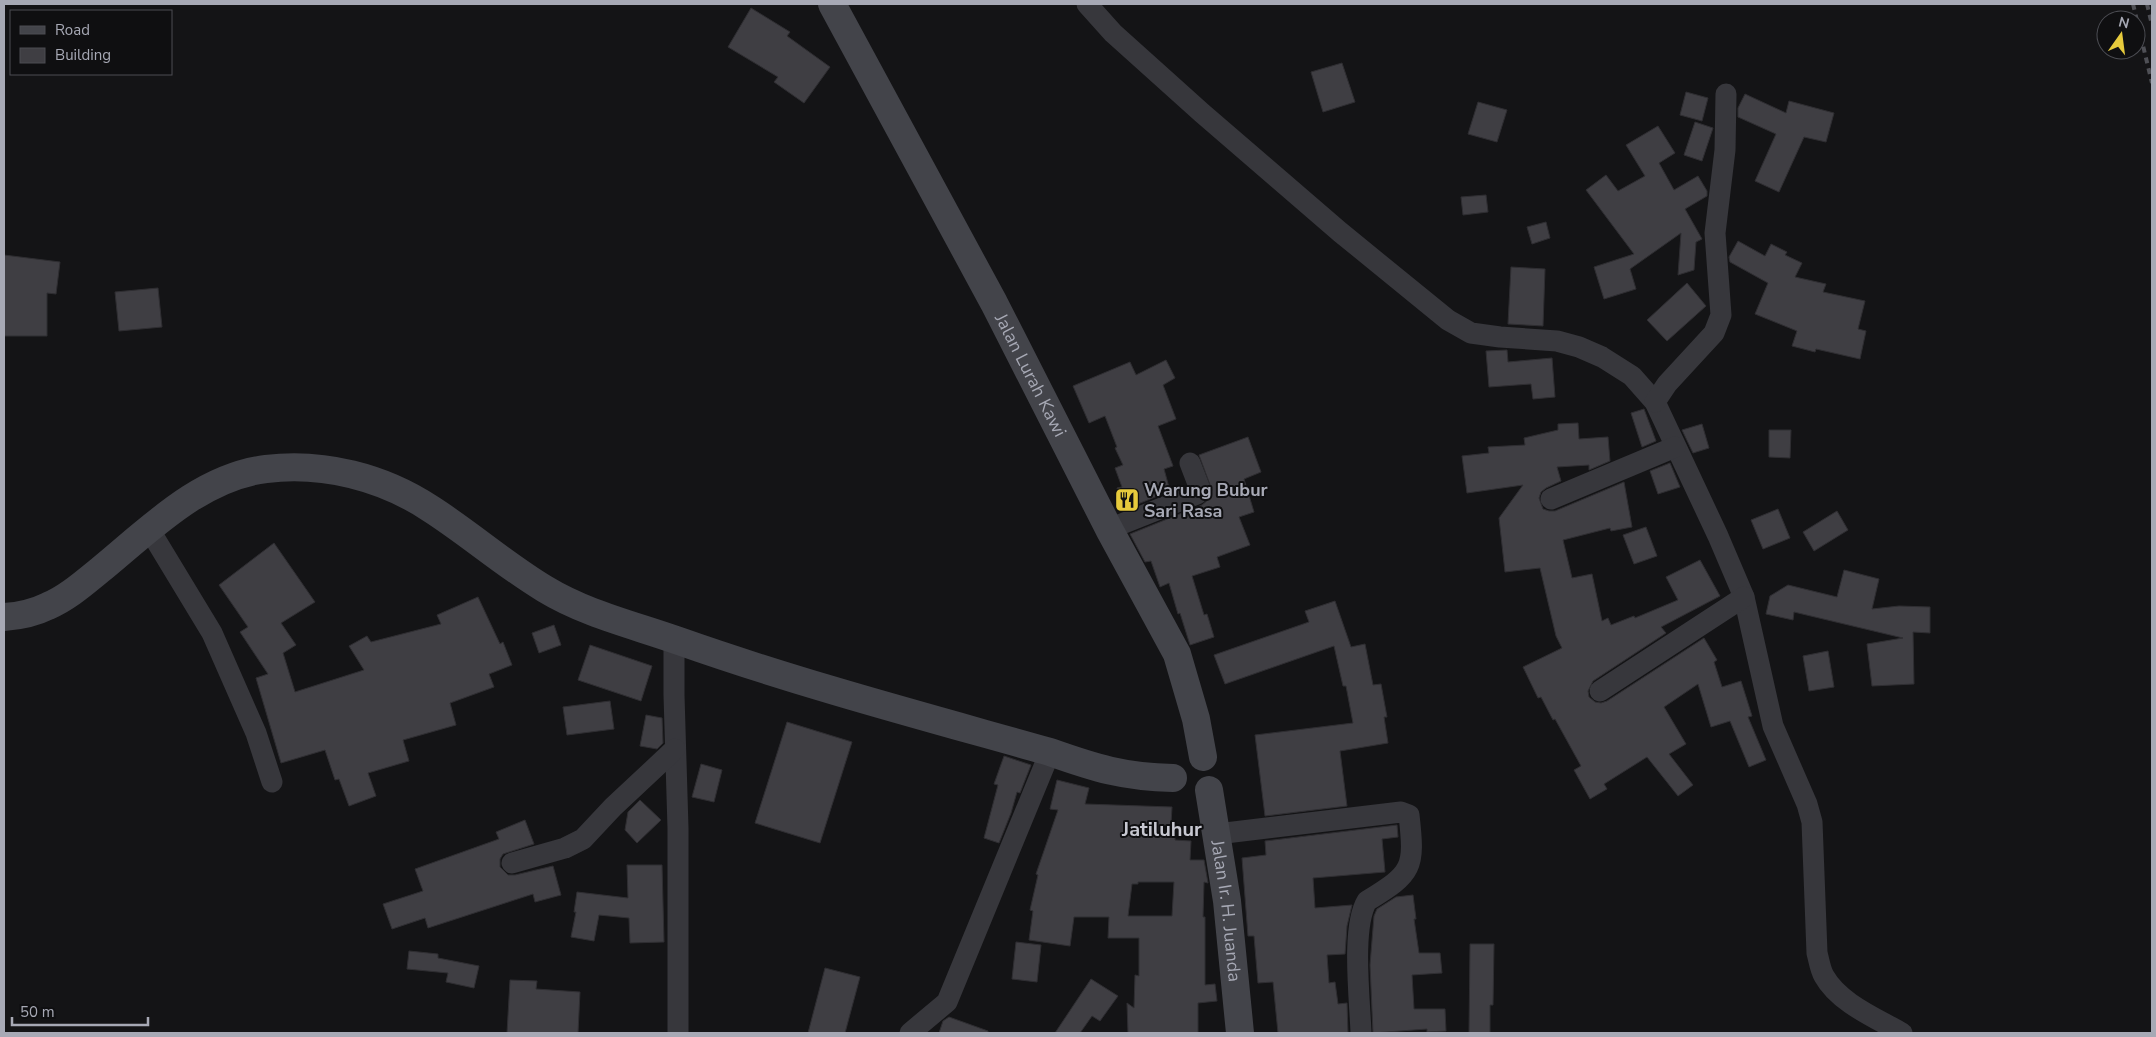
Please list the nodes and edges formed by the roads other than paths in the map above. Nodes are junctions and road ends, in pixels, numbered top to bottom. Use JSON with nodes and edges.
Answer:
{"nodes":[{"id":1,"x":832,"y":4,"type":"edge"},
{"id":2,"x":1087,"y":4,"type":"edge"},
{"id":3,"x":1726,"y":94,"type":"dead end"},
{"id":4,"x":1655,"y":402,"type":"junction"},
{"id":5,"x":1675,"y":447,"type":"junction"},
{"id":6,"x":1190,"y":462,"type":"dead end"},
{"id":7,"x":1551,"y":499,"type":"dead end"},
{"id":8,"x":149,"y":529,"type":"junction"},
{"id":9,"x":1109,"y":529,"type":"junction"},
{"id":10,"x":1744,"y":597,"type":"junction"},
{"id":11,"x":4,"y":617,"type":"edge"},
{"id":12,"x":674,"y":640,"type":"junction"},
{"id":13,"x":1600,"y":691,"type":"dead end"},
{"id":14,"x":675,"y":749,"type":"junction"},
{"id":15,"x":1050,"y":752,"type":"junction"},
{"id":16,"x":1203,"y":757,"type":"junction"},
{"id":17,"x":1173,"y":778,"type":"junction"},
{"id":18,"x":272,"y":782,"type":"dead end"},
{"id":19,"x":1209,"y":790,"type":"junction"},
{"id":20,"x":1217,"y":834,"type":"junction"},
{"id":21,"x":512,"y":863,"type":"dead end"},
{"id":22,"x":678,"y":1033,"type":"edge"},
{"id":23,"x":910,"y":1033,"type":"edge"},
{"id":24,"x":1240,"y":1033,"type":"edge"},
{"id":25,"x":1361,"y":1033,"type":"edge"},
{"id":26,"x":1902,"y":1033,"type":"edge"}],
"edges":[{"from":1,"to":9,"type":"street","name":"Jalan Lurah Kawi"},
{"from":2,"to":4,"type":"street"},
{"from":3,"to":4,"type":"street"},
{"from":4,"to":5,"type":"street"},
{"from":5,"to":7,"type":"street"},
{"from":5,"to":10,"type":"street"},
{"from":6,"to":9,"type":"street"},
{"from":8,"to":11,"type":"street"},
{"from":8,"to":12,"type":"street"},
{"from":8,"to":18,"type":"street"},
{"from":9,"to":16,"type":"street","name":"Jalan Lurah Kawi"},
{"from":10,"to":13,"type":"street"},
{"from":10,"to":26,"type":"street"},
{"from":12,"to":14,"type":"street"},
{"from":12,"to":15,"type":"street"},
{"from":14,"to":21,"type":"street"},
{"from":14,"to":22,"type":"street"},
{"from":15,"to":17,"type":"street"},
{"from":15,"to":23,"type":"street"},
{"from":16,"to":17,"type":"street"},
{"from":16,"to":19,"type":"street"},
{"from":17,"to":19,"type":"street"},
{"from":19,"to":20,"type":"street","name":"Jalan Ir. H. Juanda"},
{"from":20,"to":24,"type":"street","name":"Jalan Ir. H. Juanda"},
{"from":20,"to":25,"type":"street"}]}
